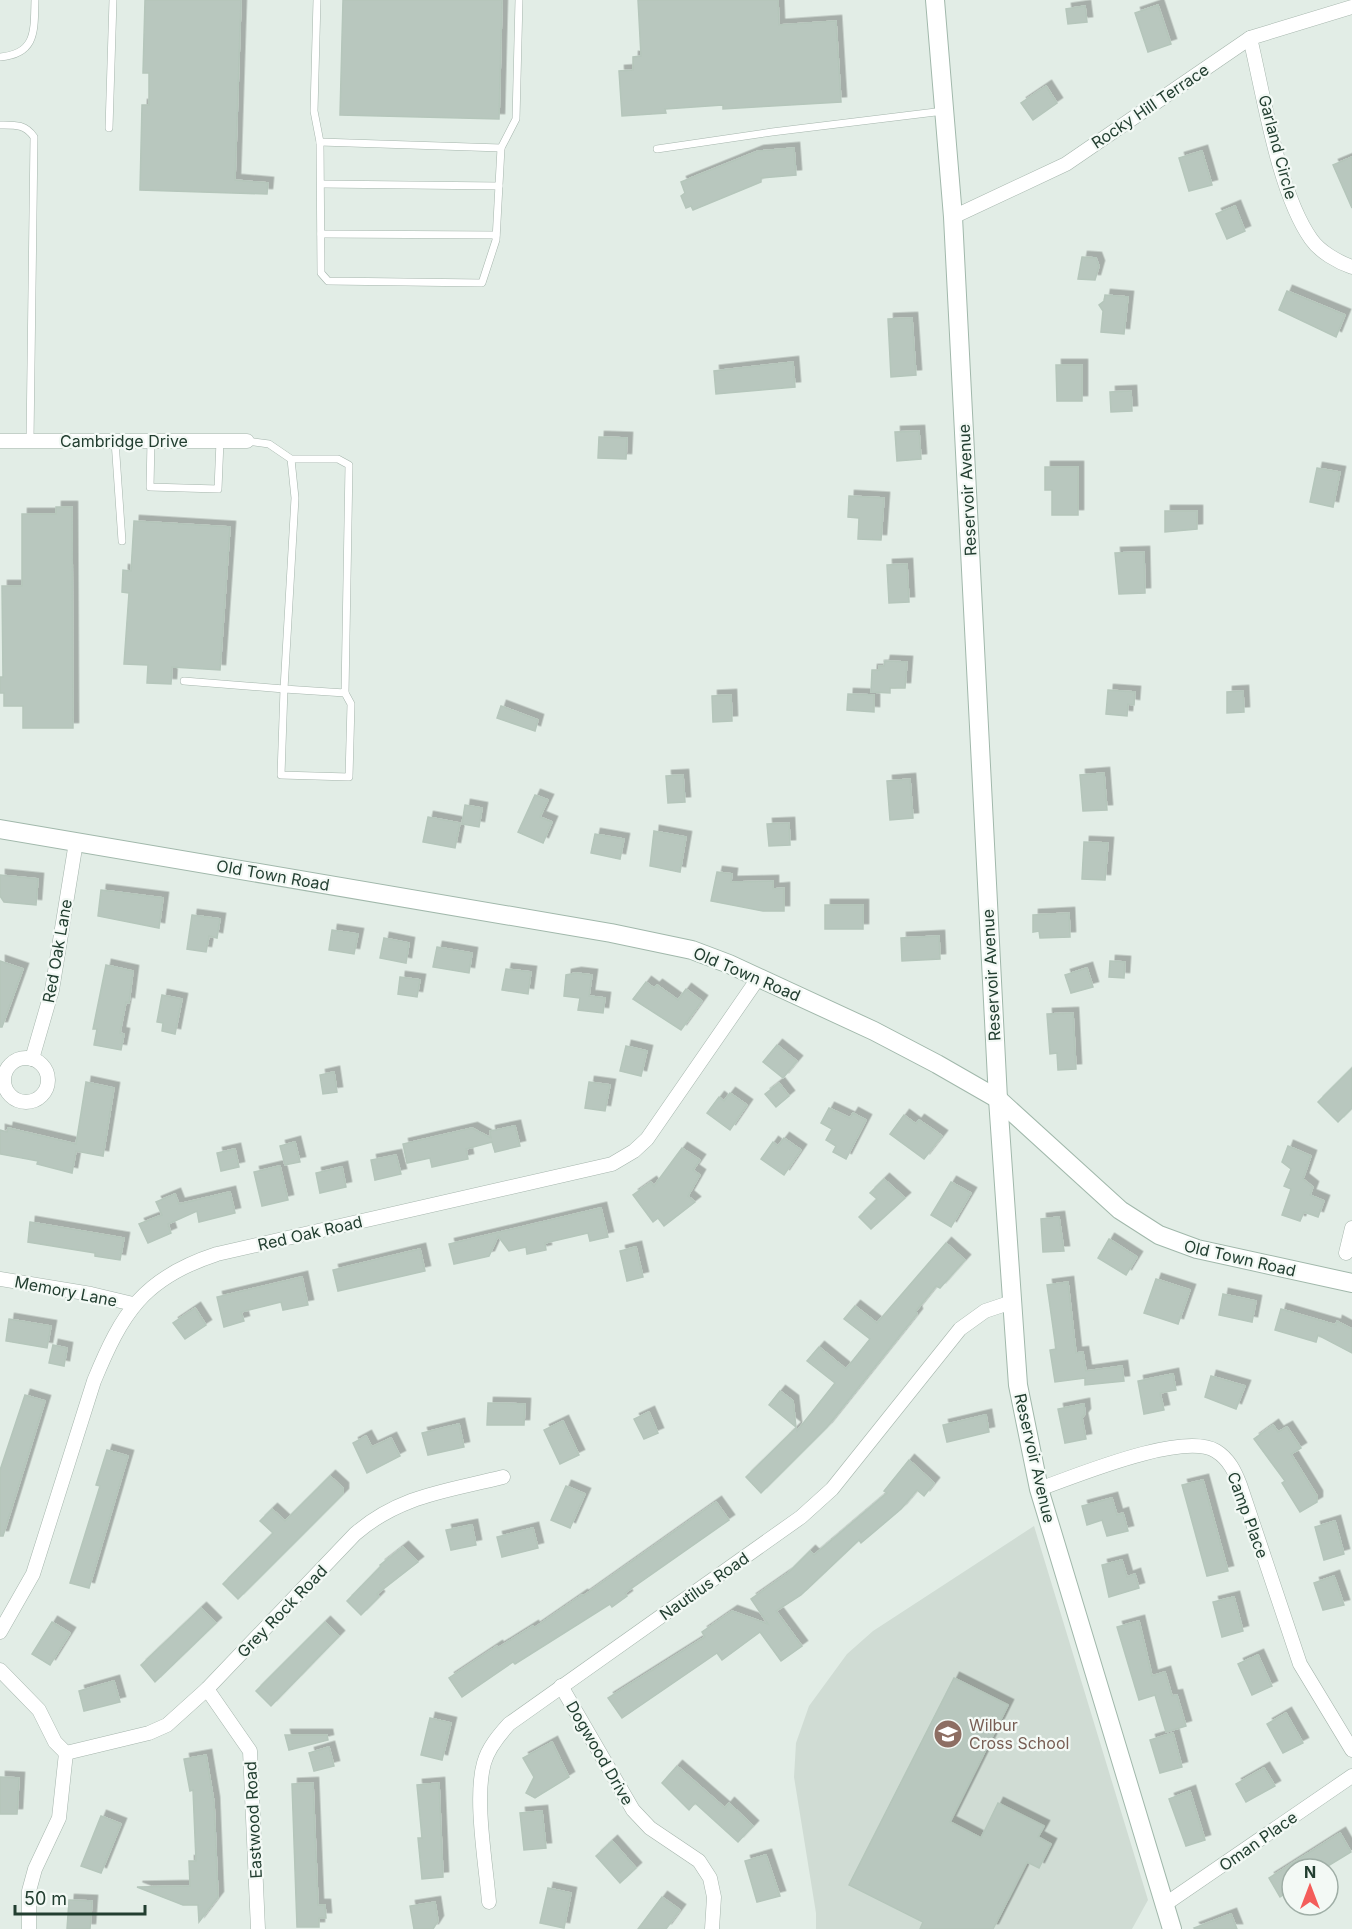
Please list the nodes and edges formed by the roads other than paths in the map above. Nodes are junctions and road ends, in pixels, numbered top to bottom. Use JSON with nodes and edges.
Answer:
{"nodes":[{"id":1,"x":35,"y":0,"type":"edge"},
{"id":2,"x":113,"y":0,"type":"edge"},
{"id":3,"x":317,"y":0,"type":"edge"},
{"id":4,"x":519,"y":0,"type":"edge"},
{"id":5,"x":935,"y":0,"type":"edge"},
{"id":6,"x":1352,"y":7,"type":"edge"},
{"id":7,"x":1250,"y":38,"type":"junction"},
{"id":8,"x":0,"y":57,"type":"edge"},
{"id":9,"x":944,"y":111,"type":"junction"},
{"id":10,"x":0,"y":125,"type":"edge"},
{"id":11,"x":109,"y":128,"type":"dead end"},
{"id":12,"x":320,"y":142,"type":"junction"},
{"id":13,"x":501,"y":148,"type":"junction"},
{"id":14,"x":657,"y":149,"type":"dead end"},
{"id":15,"x":321,"y":184,"type":"junction"},
{"id":16,"x":499,"y":186,"type":"junction"},
{"id":17,"x":953,"y":217,"type":"junction"},
{"id":18,"x":321,"y":234,"type":"junction"},
{"id":19,"x":496,"y":235,"type":"junction"},
{"id":20,"x":1352,"y":267,"type":"edge"},
{"id":21,"x":0,"y":441,"type":"edge"},
{"id":22,"x":30,"y":441,"type":"junction"},
{"id":23,"x":115,"y":441,"type":"junction"},
{"id":24,"x":151,"y":441,"type":"junction"},
{"id":25,"x":220,"y":441,"type":"junction"},
{"id":26,"x":247,"y":441,"type":"joint"},
{"id":27,"x":291,"y":459,"type":"junction"},
{"id":28,"x":122,"y":541,"type":"dead end"},
{"id":29,"x":184,"y":681,"type":"dead end"},
{"id":30,"x":284,"y":689,"type":"junction"},
{"id":31,"x":345,"y":693,"type":"junction"},
{"id":32,"x":0,"y":829,"type":"edge"},
{"id":33,"x":76,"y":842,"type":"junction"},
{"id":34,"x":759,"y":977,"type":"junction"},
{"id":35,"x":32,"y":1059,"type":"dead end"},
{"id":36,"x":998,"y":1099,"type":"junction"},
{"id":37,"x":1352,"y":1228,"type":"edge"},
{"id":38,"x":1346,"y":1253,"type":"dead end"},
{"id":39,"x":0,"y":1279,"type":"edge"},
{"id":40,"x":1352,"y":1283,"type":"edge"},
{"id":41,"x":1012,"y":1302,"type":"junction"},
{"id":42,"x":133,"y":1304,"type":"junction"},
{"id":43,"x":503,"y":1477,"type":"dead end"},
{"id":44,"x":1039,"y":1489,"type":"junction"},
{"id":45,"x":0,"y":1632,"type":"edge"},
{"id":46,"x":0,"y":1670,"type":"edge"},
{"id":47,"x":561,"y":1686,"type":"junction"},
{"id":48,"x":207,"y":1689,"type":"junction"},
{"id":49,"x":1352,"y":1750,"type":"edge"},
{"id":50,"x":66,"y":1753,"type":"junction"},
{"id":51,"x":1352,"y":1776,"type":"edge"},
{"id":52,"x":489,"y":1902,"type":"dead end"},
{"id":53,"x":1164,"y":1905,"type":"junction"},
{"id":54,"x":29,"y":1929,"type":"edge"},
{"id":55,"x":258,"y":1929,"type":"edge"},
{"id":56,"x":711,"y":1929,"type":"edge"},
{"id":57,"x":1172,"y":1929,"type":"edge"}],
"edges":[{"from":1,"to":8,"type":"lane"},
{"from":2,"to":11,"type":"lane"},
{"from":3,"to":12,"type":"lane"},
{"from":4,"to":13,"type":"lane"},
{"from":5,"to":9,"type":"main road","name":"Reservoir Avenue"},
{"from":6,"to":7,"type":"street","name":"Rocky Hill Terrace"},
{"from":7,"to":17,"type":"street","name":"Rocky Hill Terrace"},
{"from":7,"to":20,"type":"street","name":"Garland Circle"},
{"from":9,"to":14,"type":"lane"},
{"from":9,"to":17,"type":"main road","name":"Reservoir Avenue"},
{"from":10,"to":22,"type":"lane"},
{"from":12,"to":13,"type":"lane"},
{"from":12,"to":15,"type":"lane"},
{"from":13,"to":16,"type":"lane"},
{"from":15,"to":16,"type":"lane"},
{"from":15,"to":18,"type":"lane"},
{"from":16,"to":19,"type":"lane"},
{"from":17,"to":36,"type":"main road","name":"Reservoir Avenue"},
{"from":18,"to":19,"type":"lane"},
{"from":18,"to":19,"type":"lane"},
{"from":21,"to":22,"type":"street","name":"Cambridge Drive"},
{"from":22,"to":23,"type":"street","name":"Cambridge Drive"},
{"from":23,"to":24,"type":"street","name":"Cambridge Drive"},
{"from":23,"to":28,"type":"lane"},
{"from":24,"to":25,"type":"street","name":"Cambridge Drive"},
{"from":24,"to":25,"type":"lane"},
{"from":25,"to":26,"type":"street","name":"Cambridge Drive"},
{"from":26,"to":27,"type":"lane"},
{"from":27,"to":30,"type":"lane"},
{"from":27,"to":31,"type":"lane"},
{"from":29,"to":30,"type":"lane"},
{"from":30,"to":31,"type":"lane"},
{"from":30,"to":31,"type":"lane"},
{"from":32,"to":33,"type":"main road","name":"Old Town Road"},
{"from":33,"to":34,"type":"main road","name":"Old Town Road"},
{"from":33,"to":35,"type":"street","name":"Red Oak Lane"},
{"from":34,"to":36,"type":"main road","name":"Old Town Road"},
{"from":34,"to":42,"type":"street","name":"Red Oak Road"},
{"from":36,"to":40,"type":"main road","name":"Old Town Road"},
{"from":36,"to":41,"type":"main road","name":"Reservoir Avenue"},
{"from":37,"to":38,"type":"street"},
{"from":39,"to":42,"type":"street","name":"Memory Lane"},
{"from":41,"to":44,"type":"main road","name":"Reservoir Avenue"},
{"from":41,"to":47,"type":"street","name":"Nautilus Road"},
{"from":42,"to":45,"type":"street","name":"Red Oak Road"},
{"from":43,"to":48,"type":"street","name":"Grey Rock Road"},
{"from":44,"to":49,"type":"street","name":"Camp Place"},
{"from":44,"to":53,"type":"main road","name":"Reservoir Avenue"},
{"from":46,"to":50,"type":"street"},
{"from":47,"to":52,"type":"street","name":"Nautilus Road"},
{"from":47,"to":56,"type":"street","name":"Dogwood Drive"},
{"from":48,"to":50,"type":"street","name":"Grey Rock Road"},
{"from":48,"to":55,"type":"street","name":"Eastwood Road"},
{"from":50,"to":54,"type":"street"},
{"from":51,"to":53,"type":"street","name":"Oman Place"},
{"from":53,"to":57,"type":"main road","name":"Reservoir Avenue"}]}
